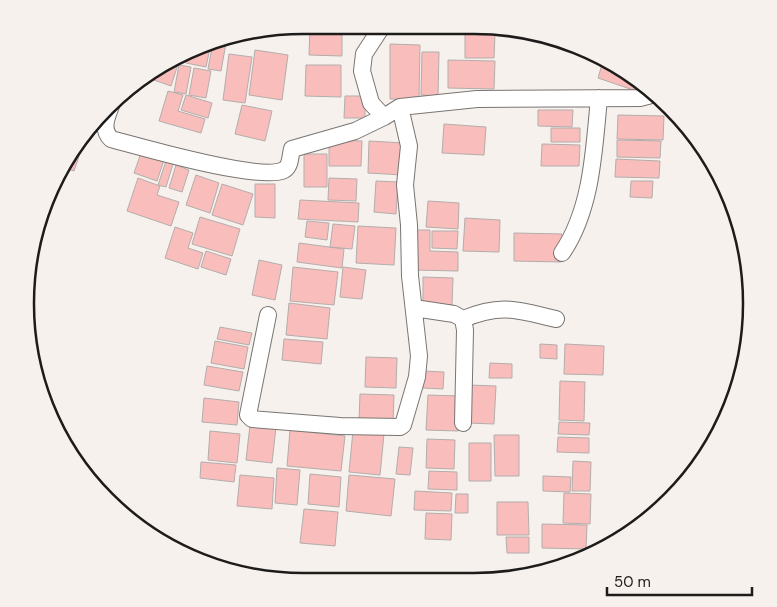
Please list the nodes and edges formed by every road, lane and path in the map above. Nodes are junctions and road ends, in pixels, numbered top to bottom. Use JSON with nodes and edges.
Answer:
{"nodes":[{"id":1,"x":377,"y":34,"type":"edge"},
{"id":2,"x":646,"y":96,"type":"edge"},
{"id":3,"x":599,"y":98,"type":"junction"},
{"id":4,"x":400,"y":106,"type":"junction"},
{"id":5,"x":384,"y":117,"type":"junction"},
{"id":6,"x":106,"y":120,"type":"edge"},
{"id":7,"x":562,"y":253,"type":"dead end"},
{"id":8,"x":414,"y":308,"type":"junction"},
{"id":9,"x":268,"y":315,"type":"dead end"},
{"id":10,"x":463,"y":319,"type":"junction"},
{"id":11,"x":556,"y":319,"type":"dead end"},
{"id":12,"x":463,"y":423,"type":"dead end"}],
"edges":[{"from":1,"to":5,"type":"street"},
{"from":2,"to":3,"type":"street"},
{"from":3,"to":4,"type":"street"},
{"from":3,"to":7,"type":"street"},
{"from":4,"to":5,"type":"street"},
{"from":4,"to":8,"type":"street"},
{"from":5,"to":6,"type":"street"},
{"from":8,"to":9,"type":"street"},
{"from":8,"to":10,"type":"street"},
{"from":10,"to":11,"type":"street"},
{"from":10,"to":12,"type":"street"}]}
